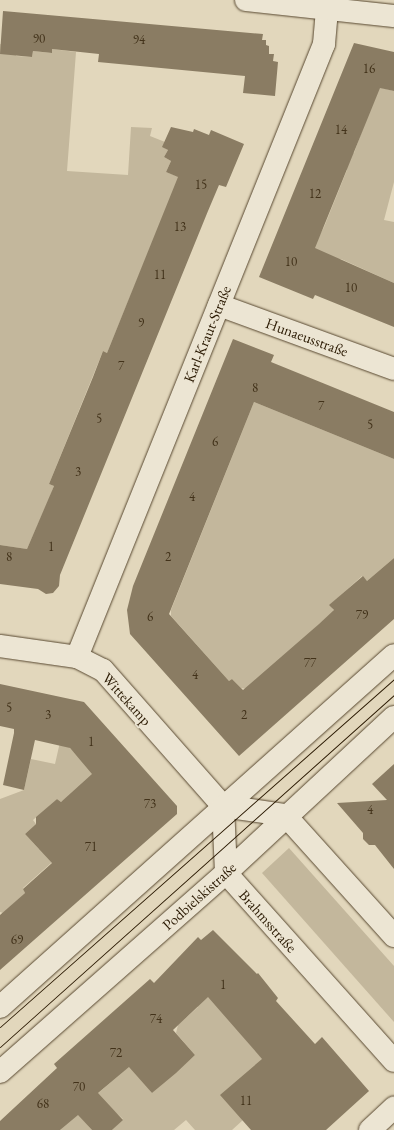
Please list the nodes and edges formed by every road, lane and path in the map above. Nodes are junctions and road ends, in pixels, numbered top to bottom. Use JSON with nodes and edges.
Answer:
{"nodes":[{"id":1,"x":246,"y":0,"type":"edge"},
{"id":2,"x":327,"y":9,"type":"junction"},
{"id":3,"x":394,"y":16,"type":"edge"},
{"id":4,"x":219,"y":305,"type":"junction"},
{"id":5,"x":394,"y":369,"type":"edge"},
{"id":6,"x":0,"y":646,"type":"edge"},
{"id":7,"x":394,"y":655,"type":"edge"},
{"id":8,"x":77,"y":657,"type":"junction"},
{"id":9,"x":394,"y":717,"type":"edge"},
{"id":10,"x":223,"y":806,"type":"junction"},
{"id":11,"x":286,"y":815,"type":"junction"},
{"id":12,"x":226,"y":873,"type":"junction"},
{"id":13,"x":394,"y":936,"type":"edge"},
{"id":14,"x":0,"y":1007,"type":"edge"},
{"id":15,"x":394,"y":1061,"type":"edge"},
{"id":16,"x":0,"y":1072,"type":"edge"},
{"id":17,"x":394,"y":1108,"type":"edge"},
{"id":18,"x":370,"y":1130,"type":"edge"}],
"edges":[{"from":1,"to":2,"type":"street"},
{"from":2,"to":3,"type":"street"},
{"from":2,"to":4,"type":"street","name":"Karl-Kraut-Straße"},
{"from":4,"to":5,"type":"street","name":"Hunaeusstraße"},
{"from":4,"to":8,"type":"street","name":"Karl-Kraut-Straße"},
{"from":6,"to":8,"type":"street","name":"Wittekamp"},
{"from":7,"to":10,"type":"street"},
{"from":8,"to":10,"type":"street","name":"Wittekamp"},
{"from":9,"to":11,"type":"street","name":"Podbielskistraße"},
{"from":10,"to":11,"type":"street"},
{"from":10,"to":12,"type":"street"},
{"from":10,"to":14,"type":"street"},
{"from":11,"to":12,"type":"street","name":"Podbielskistraße"},
{"from":11,"to":13,"type":"street"},
{"from":12,"to":15,"type":"street","name":"Brahmsstraße"},
{"from":12,"to":16,"type":"street","name":"Podbielskistraße"},
{"from":17,"to":18,"type":"street"}]}
